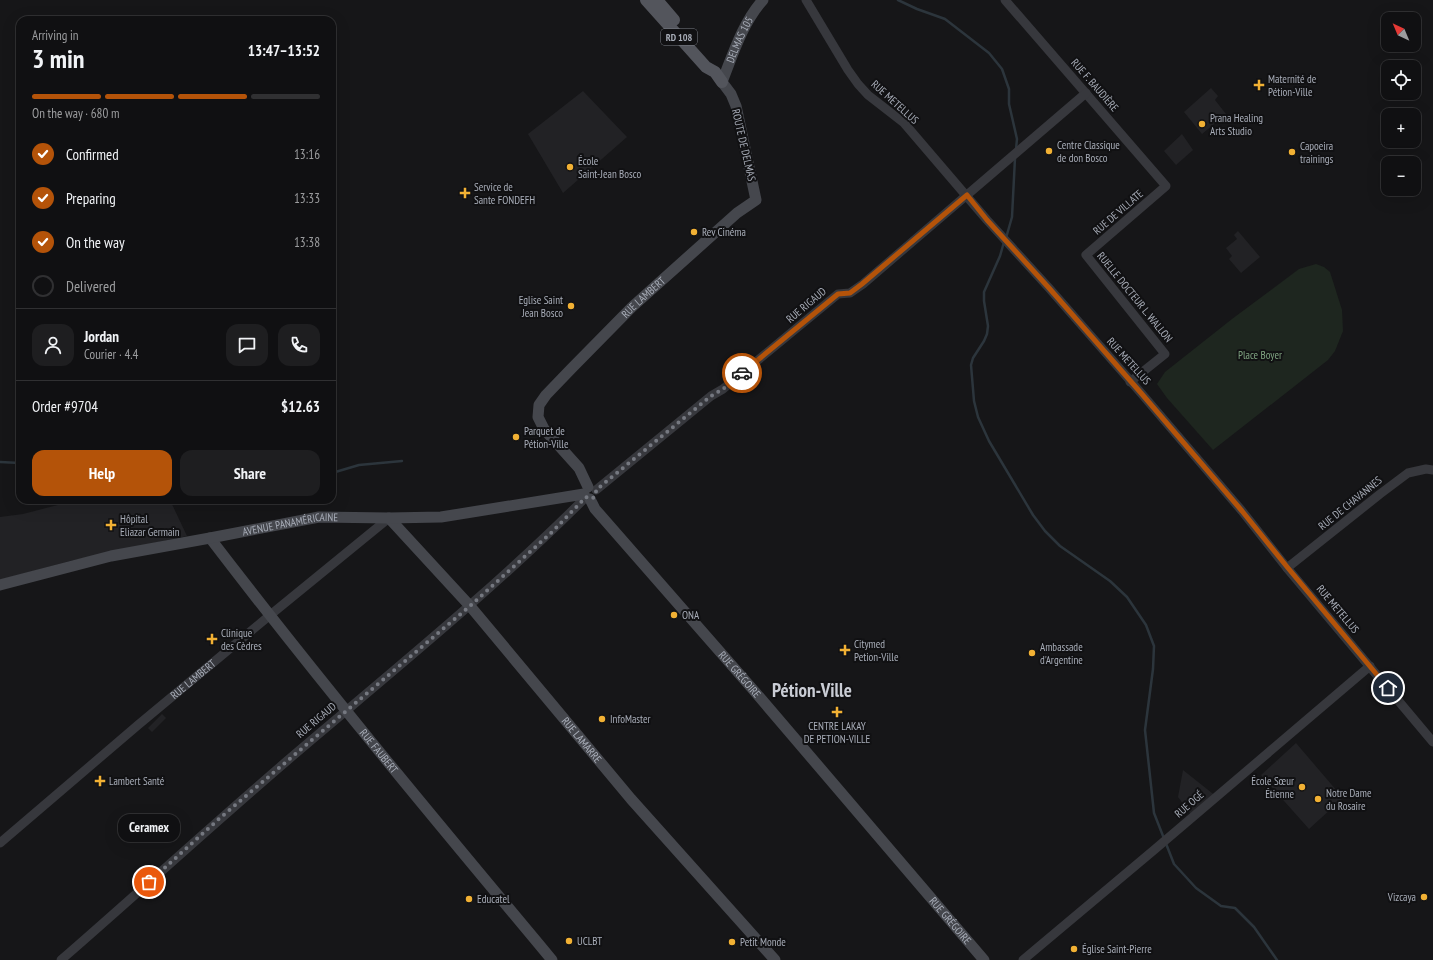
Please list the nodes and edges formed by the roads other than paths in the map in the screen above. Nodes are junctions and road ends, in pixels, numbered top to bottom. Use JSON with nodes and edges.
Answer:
{"nodes":[{"id":1,"x":646,"y":0,"type":"edge"},
{"id":2,"x":657,"y":0,"type":"edge"},
{"id":3,"x":763,"y":0,"type":"edge"},
{"id":4,"x":806,"y":0,"type":"edge"},
{"id":5,"x":1005,"y":0,"type":"edge"},
{"id":6,"x":715,"y":72,"type":"junction"},
{"id":7,"x":722,"y":82,"type":"junction"},
{"id":8,"x":1086,"y":93,"type":"junction"},
{"id":9,"x":1166,"y":186,"type":"joint"},
{"id":10,"x":967,"y":195,"type":"junction"},
{"id":11,"x":756,"y":200,"type":"joint"},
{"id":12,"x":1086,"y":255,"type":"joint"},
{"id":13,"x":1130,"y":382,"type":"junction"},
{"id":14,"x":539,"y":406,"type":"joint"},
{"id":15,"x":1433,"y":470,"type":"edge"},
{"id":16,"x":589,"y":493,"type":"junction"},
{"id":17,"x":389,"y":518,"type":"junction"},
{"id":18,"x":210,"y":538,"type":"junction"},
{"id":19,"x":1288,"y":568,"type":"junction"},
{"id":20,"x":2,"y":584,"type":"edge"},
{"id":21,"x":470,"y":606,"type":"junction"},
{"id":22,"x":269,"y":616,"type":"junction"},
{"id":23,"x":1370,"y":666,"type":"junction"},
{"id":24,"x":347,"y":710,"type":"junction"},
{"id":25,"x":1433,"y":742,"type":"edge"},
{"id":26,"x":0,"y":843,"type":"edge"},
{"id":27,"x":61,"y":960,"type":"edge"},
{"id":28,"x":552,"y":960,"type":"edge"},
{"id":29,"x":775,"y":960,"type":"edge"},
{"id":30,"x":984,"y":960,"type":"edge"},
{"id":31,"x":1023,"y":960,"type":"edge"}],
"edges":[{"from":1,"to":6,"type":"main road","name":"ROUTE DE DELMAS","number":"RD 108"},
{"from":2,"to":6,"type":"main road","name":"ROUTE DE DELMAS","number":"RD 108"},
{"from":3,"to":7,"type":"main road","name":"DELMAS 105"},
{"from":4,"to":10,"type":"street","name":"RUE METELLUS"},
{"from":5,"to":8,"type":"street","name":"RUE F. BAUDIÈRE"},
{"from":6,"to":7,"type":"main road","name":"ROUTE DE DELMAS","number":"RD 108"},
{"from":7,"to":11,"type":"main road","name":"ROUTE DE DELMAS","number":"RD 108"},
{"from":8,"to":9,"type":"street","name":"RUE F. BAUDIÈRE"},
{"from":8,"to":10,"type":"street","name":"RUE RIGAUD"},
{"from":9,"to":12,"type":"street","name":"RUE DE VILLATE"},
{"from":10,"to":13,"type":"street","name":"RUE METELLUS"},
{"from":10,"to":16,"type":"street","name":"RUE RIGAUD"},
{"from":11,"to":14,"type":"main road","name":"RUE LAMBERT","number":"RD 108"},
{"from":12,"to":13,"type":"street","name":"RUELLE DOCTEUR L. WALLON"},
{"from":13,"to":19,"type":"street","name":"RUE METELLUS"},
{"from":14,"to":16,"type":"main road","name":"RUE GRÉGOIRE","number":"RD 108"},
{"from":15,"to":19,"type":"street","name":"RUE DE CHAVANNES"},
{"from":16,"to":17,"type":"main road","name":"AVENUE PANAMÉRICAINE"},
{"from":16,"to":21,"type":"street","name":"RUE RIGAUD"},
{"from":16,"to":30,"type":"main road","name":"RUE GRÉGOIRE","number":"RD 108"},
{"from":17,"to":18,"type":"main road","name":"AVENUE PANAMÉRICAINE"},
{"from":17,"to":21,"type":"main road","name":"RUE LAMARRE"},
{"from":17,"to":22,"type":"street","name":"RUE LAMBERT"},
{"from":18,"to":20,"type":"main road","name":"AVENUE PANAMÉRICAINE"},
{"from":18,"to":22,"type":"main road","name":"RUE FAUBERT"},
{"from":19,"to":23,"type":"street","name":"RUE METELLUS"},
{"from":21,"to":24,"type":"street","name":"RUE RIGAUD"},
{"from":21,"to":29,"type":"main road","name":"RUE LAMARRE"},
{"from":22,"to":24,"type":"main road","name":"RUE FAUBERT"},
{"from":22,"to":26,"type":"street","name":"RUE LAMBERT"},
{"from":23,"to":25,"type":"street","name":"RUE METELLUS"},
{"from":23,"to":31,"type":"street","name":"RUE OGÉ"},
{"from":24,"to":27,"type":"street","name":"RUE RIGAUD"},
{"from":24,"to":28,"type":"main road","name":"RUE FAUBERT"}]}
